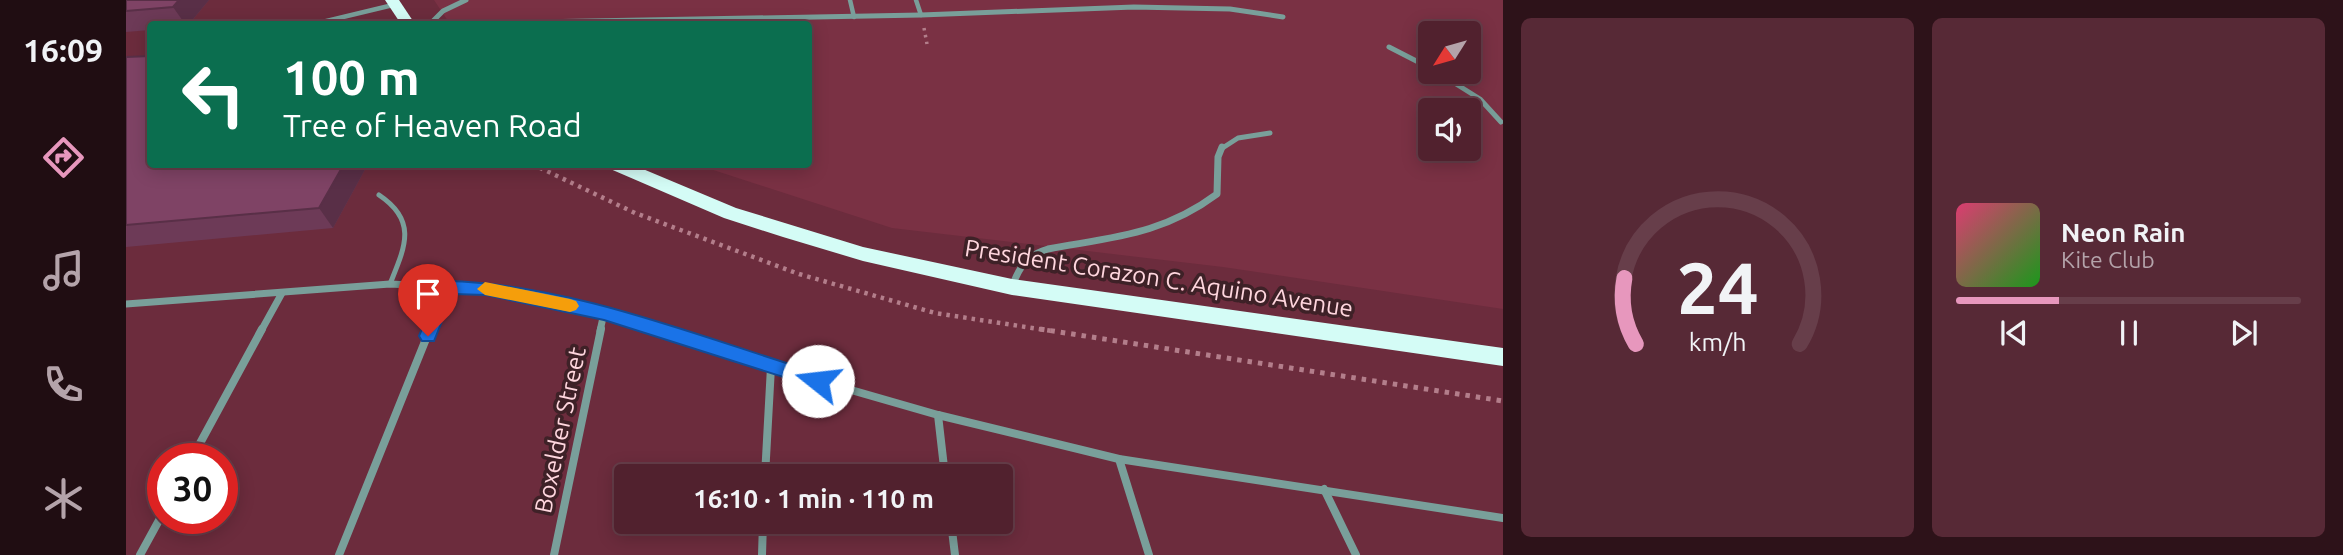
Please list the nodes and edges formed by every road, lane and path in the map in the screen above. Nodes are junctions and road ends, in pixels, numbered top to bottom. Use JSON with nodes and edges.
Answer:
{"nodes":[{"id":1,"x":850,"y":0,"type":"edge"},
{"id":2,"x":916,"y":0,"type":"edge"},
{"id":3,"x":463,"y":1,"type":"edge"},
{"id":4,"x":394,"y":2,"type":"edge"},
{"id":5,"x":921,"y":15,"type":"junction"},
{"id":6,"x":854,"y":17,"type":"junction"},
{"id":7,"x":1283,"y":17,"type":"dead end"},
{"id":8,"x":325,"y":21,"type":"edge"},
{"id":9,"x":406,"y":21,"type":"edge"},
{"id":10,"x":432,"y":21,"type":"edge"},
{"id":11,"x":547,"y":21,"type":"edge"},
{"id":12,"x":1389,"y":47,"type":"dead end"},
{"id":13,"x":1418,"y":62,"type":"edge"},
{"id":14,"x":1458,"y":84,"type":"edge"},
{"id":15,"x":1502,"y":122,"type":"edge"},
{"id":16,"x":1270,"y":133,"type":"dead end"},
{"id":17,"x":623,"y":168,"type":"edge"},
{"id":18,"x":379,"y":195,"type":"dead end"},
{"id":19,"x":390,"y":284,"type":"junction"},
{"id":20,"x":1012,"y":287,"type":"junction"},
{"id":21,"x":447,"y":288,"type":"junction"},
{"id":22,"x":282,"y":293,"type":"junction"},
{"id":23,"x":126,"y":304,"type":"edge"},
{"id":24,"x":604,"y":313,"type":"junction"},
{"id":25,"x":1503,"y":356,"type":"edge"},
{"id":26,"x":771,"y":367,"type":"junction"},
{"id":27,"x":938,"y":415,"type":"junction"},
{"id":28,"x":200,"y":443,"type":"edge"},
{"id":29,"x":1119,"y":459,"type":"junction"},
{"id":30,"x":766,"y":464,"type":"edge"},
{"id":31,"x":944,"y":464,"type":"edge"},
{"id":32,"x":1324,"y":489,"type":"junction"},
{"id":33,"x":1503,"y":518,"type":"edge"},
{"id":34,"x":152,"y":534,"type":"edge"},
{"id":35,"x":763,"y":534,"type":"edge"},
{"id":36,"x":952,"y":534,"type":"edge"},
{"id":37,"x":140,"y":555,"type":"edge"},
{"id":38,"x":339,"y":555,"type":"edge"},
{"id":39,"x":554,"y":555,"type":"edge"},
{"id":40,"x":762,"y":555,"type":"edge"},
{"id":41,"x":955,"y":555,"type":"edge"},
{"id":42,"x":1149,"y":555,"type":"edge"},
{"id":43,"x":1356,"y":555,"type":"edge"}],
"edges":[{"from":1,"to":6,"type":"lane"},
{"from":2,"to":5,"type":"lane"},
{"from":3,"to":10,"type":"street"},
{"from":4,"to":8,"type":"lane"},
{"from":4,"to":9,"type":"highway"},
{"from":5,"to":6,"type":"street"},
{"from":5,"to":7,"type":"street"},
{"from":6,"to":11,"type":"street"},
{"from":12,"to":13,"type":"street"},
{"from":14,"to":15,"type":"street"},
{"from":16,"to":20,"type":"street"},
{"from":17,"to":20,"type":"highway","name":"President Corazon C. Aquino Avenue"},
{"from":18,"to":19,"type":"lane"},
{"from":19,"to":21,"type":"street"},
{"from":19,"to":22,"type":"street"},
{"from":20,"to":25,"type":"highway","name":"President Corazon C. Aquino Avenue"},
{"from":21,"to":24,"type":"street"},
{"from":21,"to":38,"type":"street"},
{"from":22,"to":23,"type":"street"},
{"from":22,"to":28,"type":"street"},
{"from":24,"to":26,"type":"street"},
{"from":24,"to":39,"type":"street","name":"Boxelder Street"},
{"from":26,"to":27,"type":"street"},
{"from":26,"to":30,"type":"street"},
{"from":27,"to":29,"type":"street"},
{"from":27,"to":31,"type":"street"},
{"from":29,"to":32,"type":"street"},
{"from":29,"to":42,"type":"street"},
{"from":32,"to":33,"type":"street"},
{"from":32,"to":43,"type":"street"},
{"from":34,"to":37,"type":"street"},
{"from":35,"to":40,"type":"street"},
{"from":36,"to":41,"type":"street"}]}
